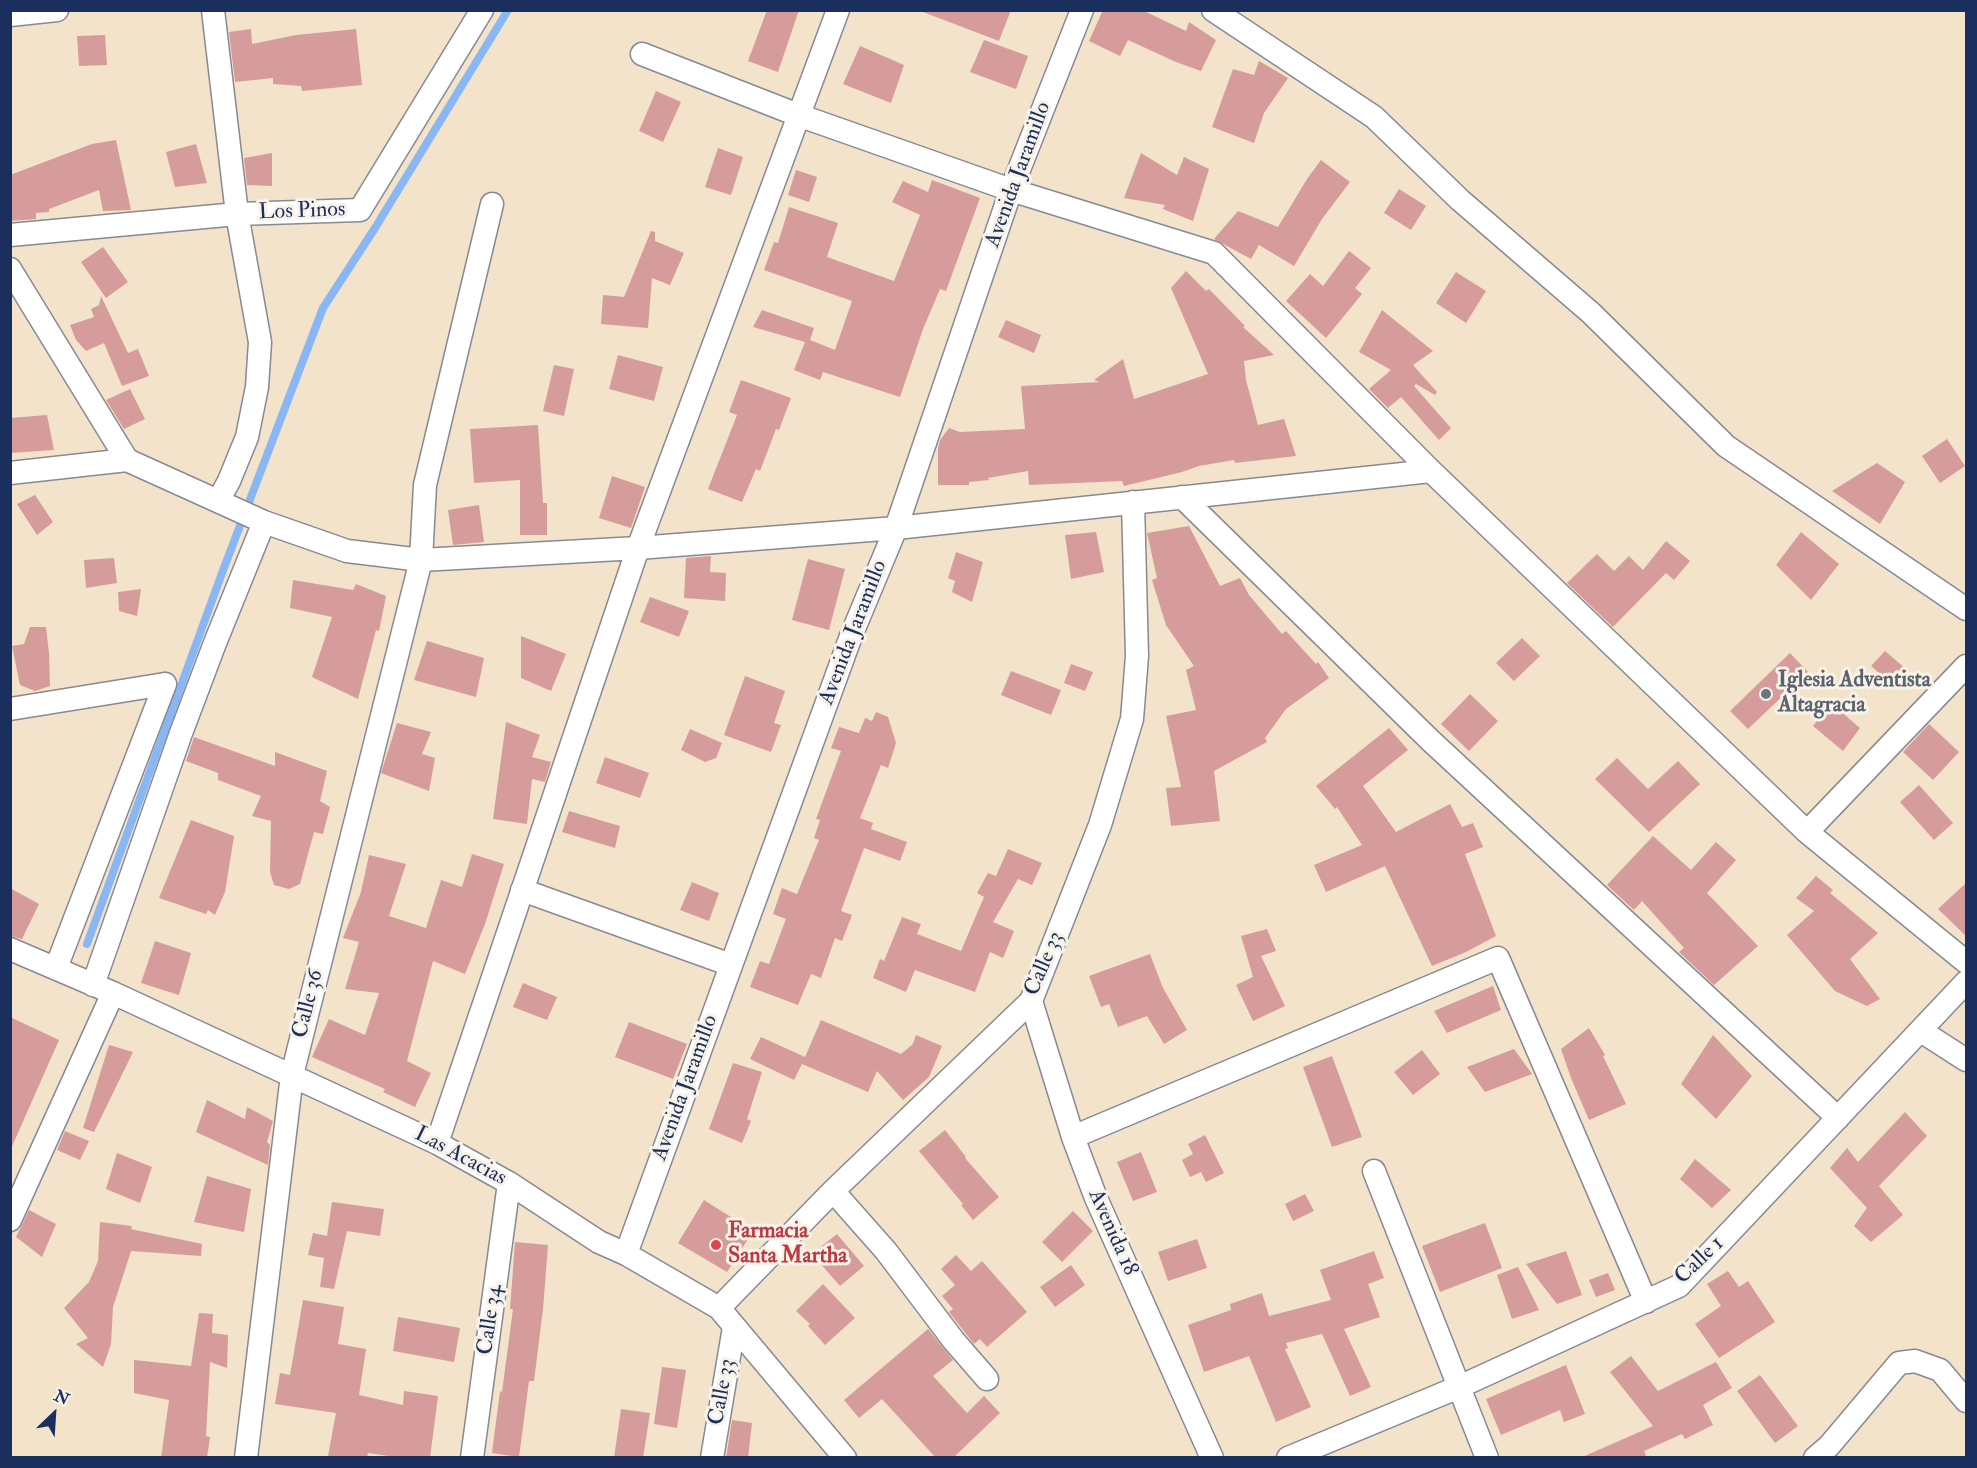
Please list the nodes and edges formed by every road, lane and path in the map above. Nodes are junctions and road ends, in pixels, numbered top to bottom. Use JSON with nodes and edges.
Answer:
{"nodes":[{"id":1,"x":57,"y":10,"type":"edge"},
{"id":2,"x":213,"y":10,"type":"edge"},
{"id":3,"x":482,"y":10,"type":"edge"},
{"id":4,"x":838,"y":10,"type":"edge"},
{"id":5,"x":1082,"y":10,"type":"edge"},
{"id":6,"x":1213,"y":10,"type":"edge"},
{"id":7,"x":10,"y":15,"type":"edge"},
{"id":8,"x":642,"y":54,"type":"dead end"},
{"id":9,"x":798,"y":114,"type":"junction"},
{"id":10,"x":1011,"y":190,"type":"junction"},
{"id":11,"x":492,"y":204,"type":"dead end"},
{"id":12,"x":237,"y":214,"type":"junction"},
{"id":13,"x":10,"y":235,"type":"edge"},
{"id":14,"x":10,"y":269,"type":"edge"},
{"id":15,"x":127,"y":460,"type":"junction"},
{"id":16,"x":1431,"y":471,"type":"junction"},
{"id":17,"x":10,"y":473,"type":"edge"},
{"id":18,"x":1182,"y":497,"type":"junction"},
{"id":19,"x":1133,"y":502,"type":"junction"},
{"id":20,"x":225,"y":504,"type":"junction"},
{"id":21,"x":259,"y":520,"type":"junction"},
{"id":22,"x":896,"y":528,"type":"junction"},
{"id":23,"x":638,"y":548,"type":"junction"},
{"id":24,"x":421,"y":560,"type":"junction"},
{"id":25,"x":1966,"y":609,"type":"edge"},
{"id":26,"x":1966,"y":666,"type":"edge"},
{"id":27,"x":10,"y":709,"type":"edge"},
{"id":28,"x":1806,"y":832,"type":"junction"},
{"id":29,"x":522,"y":890,"type":"junction"},
{"id":30,"x":10,"y":950,"type":"edge"},
{"id":31,"x":1966,"y":962,"type":"edge"},
{"id":32,"x":731,"y":964,"type":"junction"},
{"id":33,"x":56,"y":968,"type":"junction"},
{"id":34,"x":1966,"y":982,"type":"edge"},
{"id":35,"x":103,"y":989,"type":"junction"},
{"id":36,"x":1031,"y":1001,"type":"junction"},
{"id":37,"x":1921,"y":1031,"type":"junction"},
{"id":38,"x":1966,"y":1060,"type":"edge"},
{"id":39,"x":292,"y":1075,"type":"junction"},
{"id":40,"x":1838,"y":1118,"type":"junction"},
{"id":41,"x":1073,"y":1137,"type":"junction"},
{"id":42,"x":437,"y":1143,"type":"junction"},
{"id":43,"x":1374,"y":1171,"type":"dead end"},
{"id":44,"x":510,"y":1183,"type":"junction"},
{"id":45,"x":833,"y":1191,"type":"junction"},
{"id":46,"x":10,"y":1220,"type":"edge"},
{"id":47,"x":626,"y":1254,"type":"junction"},
{"id":48,"x":1646,"y":1302,"type":"junction"},
{"id":49,"x":719,"y":1308,"type":"junction"},
{"id":50,"x":734,"y":1327,"type":"junction"},
{"id":51,"x":987,"y":1379,"type":"dead end"},
{"id":52,"x":1459,"y":1387,"type":"junction"},
{"id":53,"x":1966,"y":1401,"type":"edge"},
{"id":54,"x":246,"y":1458,"type":"edge"},
{"id":55,"x":472,"y":1458,"type":"edge"},
{"id":56,"x":712,"y":1458,"type":"edge"},
{"id":57,"x":845,"y":1458,"type":"edge"},
{"id":58,"x":1212,"y":1458,"type":"edge"},
{"id":59,"x":1288,"y":1458,"type":"edge"},
{"id":60,"x":1487,"y":1458,"type":"edge"},
{"id":61,"x":1815,"y":1458,"type":"edge"}],
"edges":[{"from":1,"to":7,"type":"street"},
{"from":2,"to":12,"type":"street"},
{"from":3,"to":12,"type":"street","name":"Los Pinos"},
{"from":4,"to":9,"type":"street"},
{"from":5,"to":10,"type":"street","name":"Avenida Jaramillo"},
{"from":6,"to":25,"type":"street"},
{"from":8,"to":9,"type":"street"},
{"from":9,"to":10,"type":"street"},
{"from":9,"to":23,"type":"street"},
{"from":10,"to":16,"type":"street"},
{"from":10,"to":22,"type":"street","name":"Avenida Jaramillo"},
{"from":11,"to":24,"type":"street","name":"Calle 36"},
{"from":12,"to":13,"type":"street","name":"Los Pinos"},
{"from":12,"to":20,"type":"street"},
{"from":14,"to":15,"type":"street"},
{"from":15,"to":17,"type":"street"},
{"from":15,"to":20,"type":"street"},
{"from":16,"to":18,"type":"street"},
{"from":16,"to":28,"type":"street"},
{"from":18,"to":19,"type":"street"},
{"from":18,"to":40,"type":"street"},
{"from":19,"to":22,"type":"street"},
{"from":19,"to":36,"type":"street","name":"Calle 33"},
{"from":20,"to":21,"type":"street"},
{"from":21,"to":24,"type":"street"},
{"from":21,"to":35,"type":"street"},
{"from":22,"to":23,"type":"street"},
{"from":22,"to":32,"type":"street","name":"Avenida Jaramillo"},
{"from":23,"to":24,"type":"street"},
{"from":23,"to":29,"type":"street"},
{"from":24,"to":39,"type":"street","name":"Calle 36"},
{"from":26,"to":28,"type":"street"},
{"from":27,"to":33,"type":"street"},
{"from":28,"to":31,"type":"street"},
{"from":29,"to":32,"type":"street"},
{"from":29,"to":42,"type":"street"},
{"from":30,"to":33,"type":"street","name":"Las Acacias"},
{"from":32,"to":47,"type":"street","name":"Avenida Jaramillo"},
{"from":33,"to":35,"type":"street","name":"Las Acacias"},
{"from":34,"to":37,"type":"street","name":"Calle 1"},
{"from":35,"to":39,"type":"street","name":"Las Acacias"},
{"from":35,"to":46,"type":"street"},
{"from":36,"to":41,"type":"street","name":"Avenida 18"},
{"from":36,"to":45,"type":"street","name":"Calle 33"},
{"from":37,"to":38,"type":"street"},
{"from":37,"to":40,"type":"street","name":"Calle 1"},
{"from":39,"to":42,"type":"street","name":"Las Acacias"},
{"from":39,"to":54,"type":"street","name":"Calle 36"},
{"from":40,"to":48,"type":"street","name":"Calle 1"},
{"from":41,"to":48,"type":"street"},
{"from":41,"to":58,"type":"street","name":"Avenida 18"},
{"from":42,"to":44,"type":"street","name":"Las Acacias"},
{"from":43,"to":52,"type":"street"},
{"from":44,"to":47,"type":"street","name":"Las Acacias"},
{"from":44,"to":55,"type":"street","name":"Calle 34"},
{"from":45,"to":49,"type":"street","name":"Calle 33"},
{"from":45,"to":51,"type":"street"},
{"from":47,"to":49,"type":"street","name":"Las Acacias"},
{"from":48,"to":52,"type":"street","name":"Calle 1"},
{"from":49,"to":50,"type":"street","name":"Las Acacias"},
{"from":50,"to":56,"type":"street","name":"Calle 33"},
{"from":50,"to":57,"type":"street","name":"Las Acacias"},
{"from":52,"to":59,"type":"street","name":"Calle 1"},
{"from":52,"to":60,"type":"street"},
{"from":53,"to":61,"type":"street"}]}
